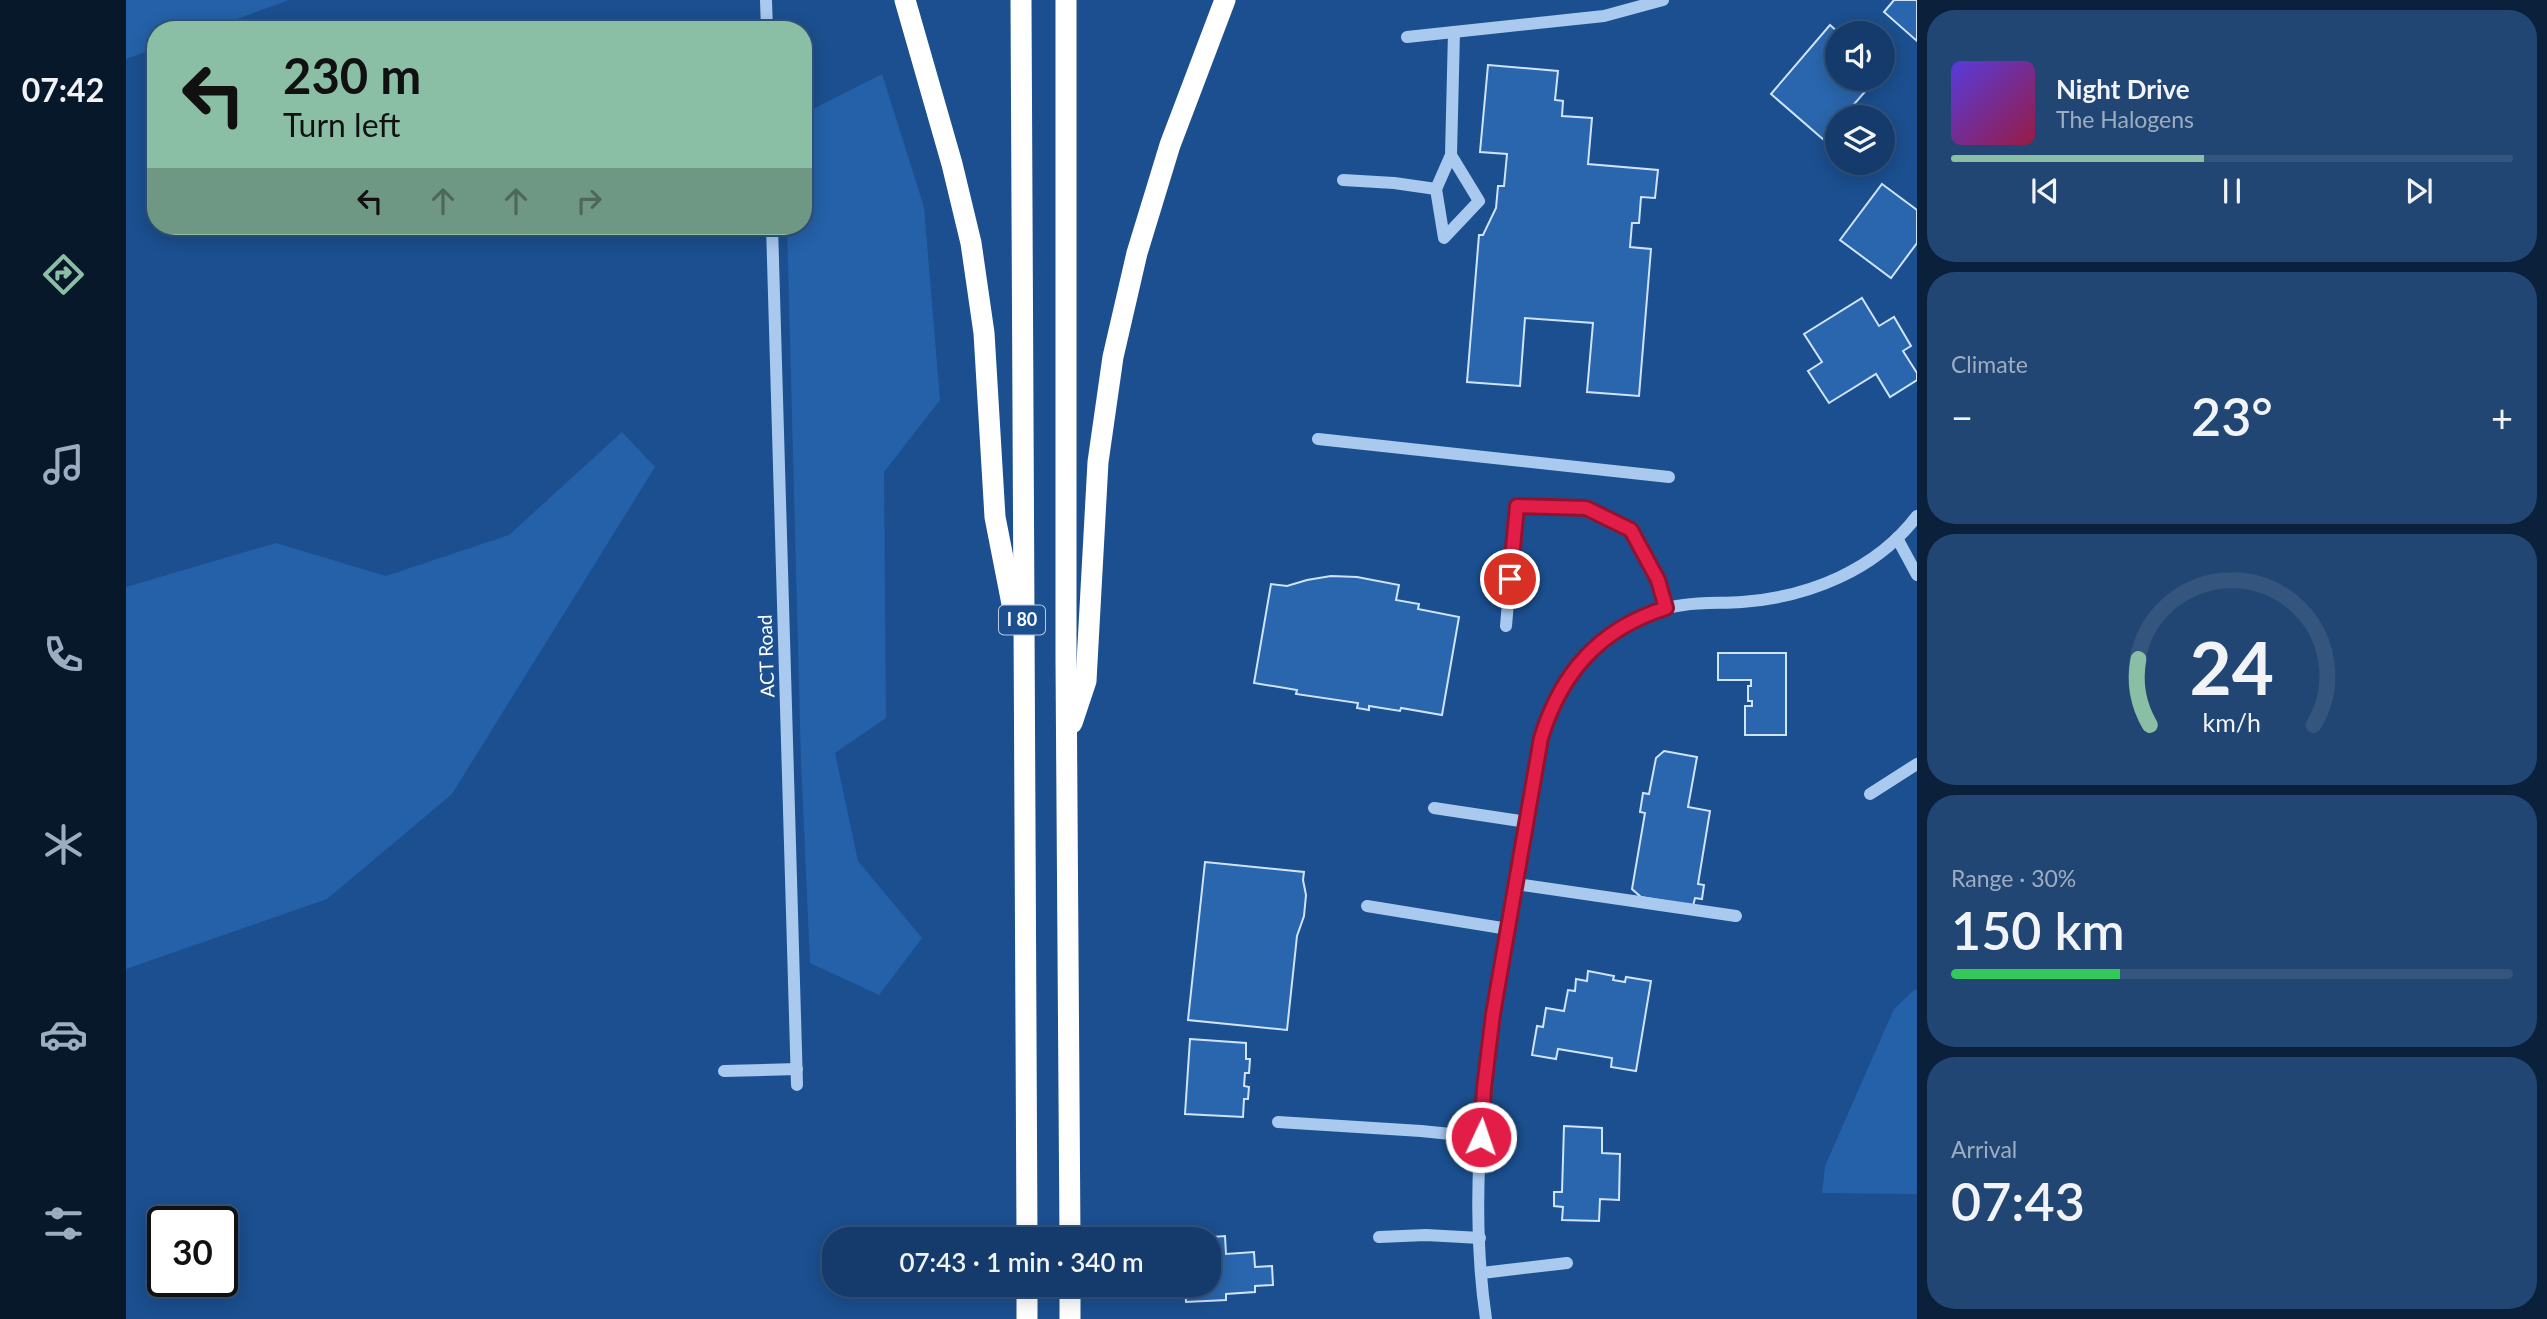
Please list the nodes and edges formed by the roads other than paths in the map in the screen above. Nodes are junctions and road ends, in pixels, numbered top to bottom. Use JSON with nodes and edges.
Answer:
{"nodes":[{"id":1,"x":766,"y":0,"type":"edge"},
{"id":2,"x":905,"y":0,"type":"edge"},
{"id":3,"x":1021,"y":0,"type":"edge"},
{"id":4,"x":1066,"y":0,"type":"edge"},
{"id":5,"x":1224,"y":0,"type":"edge"},
{"id":6,"x":1663,"y":0,"type":"edge"},
{"id":7,"x":1626,"y":5,"type":"edge"},
{"id":8,"x":767,"y":21,"type":"edge"},
{"id":9,"x":1454,"y":32,"type":"junction"},
{"id":10,"x":1407,"y":37,"type":"dead end"},
{"id":11,"x":1451,"y":155,"type":"junction"},
{"id":12,"x":1343,"y":180,"type":"dead end"},
{"id":13,"x":1436,"y":189,"type":"junction"},
{"id":14,"x":772,"y":235,"type":"edge"},
{"id":15,"x":1318,"y":439,"type":"dead end"},
{"id":16,"x":1669,"y":477,"type":"dead end"},
{"id":17,"x":1917,"y":516,"type":"edge"},
{"id":18,"x":1898,"y":538,"type":"junction"},
{"id":19,"x":1917,"y":575,"type":"edge"},
{"id":20,"x":1666,"y":608,"type":"junction"},
{"id":21,"x":1506,"y":626,"type":"dead end"},
{"id":22,"x":1023,"y":658,"type":"junction"},
{"id":23,"x":1066,"y":742,"type":"junction"},
{"id":24,"x":1917,"y":764,"type":"edge"},
{"id":25,"x":1870,"y":794,"type":"dead end"},
{"id":26,"x":1434,"y":807,"type":"dead end"},
{"id":27,"x":1527,"y":822,"type":"junction"},
{"id":28,"x":1516,"y":884,"type":"junction"},
{"id":29,"x":1367,"y":906,"type":"dead end"},
{"id":30,"x":1736,"y":916,"type":"dead end"},
{"id":31,"x":1508,"y":929,"type":"junction"},
{"id":32,"x":797,"y":1069,"type":"junction"},
{"id":33,"x":724,"y":1071,"type":"dead end"},
{"id":34,"x":797,"y":1085,"type":"dead end"},
{"id":35,"x":1278,"y":1122,"type":"dead end"},
{"id":36,"x":1481,"y":1137,"type":"junction"},
{"id":37,"x":1027,"y":1227,"type":"edge"},
{"id":38,"x":1070,"y":1227,"type":"edge"},
{"id":39,"x":1379,"y":1237,"type":"dead end"},
{"id":40,"x":1480,"y":1238,"type":"junction"},
{"id":41,"x":1567,"y":1263,"type":"dead end"},
{"id":42,"x":1482,"y":1273,"type":"junction"},
{"id":43,"x":1027,"y":1297,"type":"edge"},
{"id":44,"x":1070,"y":1297,"type":"edge"},
{"id":45,"x":1027,"y":1319,"type":"edge"},
{"id":46,"x":1070,"y":1319,"type":"edge"},
{"id":47,"x":1486,"y":1319,"type":"edge"}],
"edges":[{"from":1,"to":8,"type":"street"},
{"from":2,"to":22,"type":"highway"},
{"from":3,"to":22,"type":"highway","number":"I 80"},
{"from":4,"to":23,"type":"highway","number":"I 80"},
{"from":5,"to":23,"type":"highway"},
{"from":6,"to":7,"type":"street"},
{"from":7,"to":9,"type":"street"},
{"from":9,"to":10,"type":"street"},
{"from":9,"to":11,"type":"street"},
{"from":11,"to":13,"type":"street"},
{"from":11,"to":13,"type":"street"},
{"from":12,"to":13,"type":"street"},
{"from":14,"to":32,"type":"street","name":"ACT Road"},
{"from":15,"to":16,"type":"street"},
{"from":17,"to":18,"type":"street"},
{"from":18,"to":19,"type":"street"},
{"from":18,"to":20,"type":"street"},
{"from":20,"to":21,"type":"street"},
{"from":20,"to":27,"type":"street"},
{"from":22,"to":37,"type":"highway","number":"I 80"},
{"from":23,"to":38,"type":"highway","number":"I 80"},
{"from":24,"to":25,"type":"street"},
{"from":26,"to":27,"type":"street"},
{"from":27,"to":28,"type":"street"},
{"from":28,"to":30,"type":"street"},
{"from":28,"to":31,"type":"street"},
{"from":29,"to":31,"type":"street"},
{"from":31,"to":36,"type":"street"},
{"from":32,"to":33,"type":"street"},
{"from":32,"to":34,"type":"street","name":"ACT Road"},
{"from":35,"to":36,"type":"street"},
{"from":36,"to":40,"type":"street"},
{"from":39,"to":40,"type":"street"},
{"from":40,"to":42,"type":"street"},
{"from":41,"to":42,"type":"street"},
{"from":42,"to":47,"type":"street"},
{"from":43,"to":45,"type":"highway"},
{"from":44,"to":46,"type":"highway"}]}
